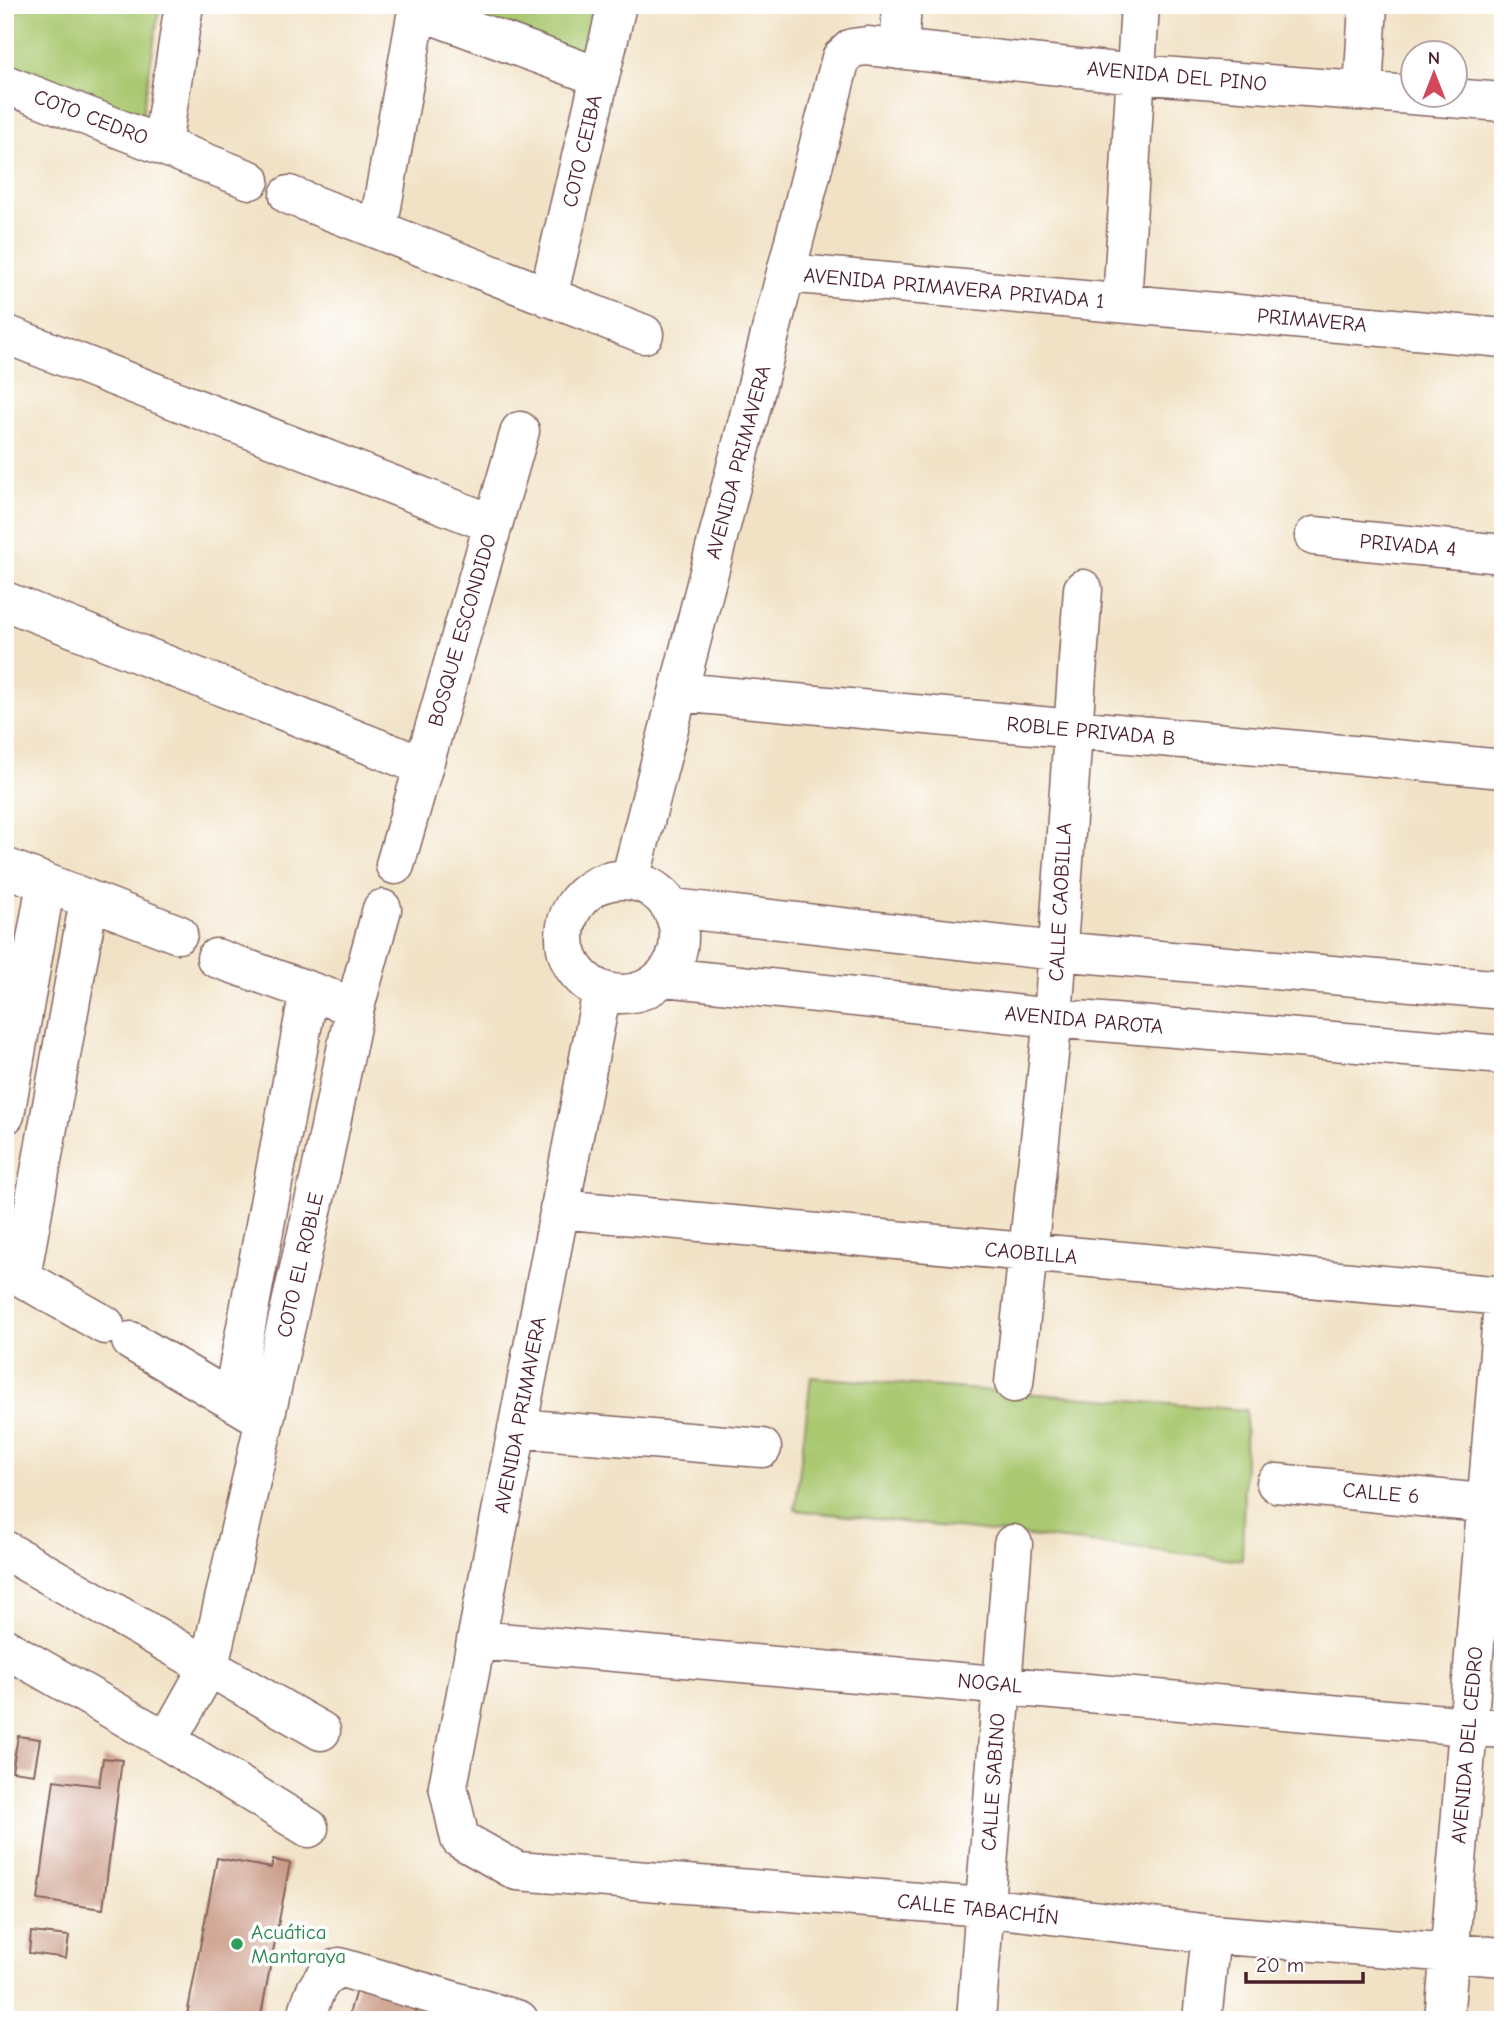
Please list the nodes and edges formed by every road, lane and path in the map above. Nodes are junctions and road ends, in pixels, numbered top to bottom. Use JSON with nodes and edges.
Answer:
{"nodes":[{"id":1,"x":184,"y":5,"type":"edge"},
{"id":2,"x":617,"y":5,"type":"edge"},
{"id":3,"x":902,"y":5,"type":"edge"},
{"id":4,"x":1140,"y":5,"type":"edge"},
{"id":5,"x":1368,"y":5,"type":"edge"},
{"id":6,"x":418,"y":7,"type":"edge"},
{"id":7,"x":852,"y":48,"type":"joint"},
{"id":8,"x":899,"y":50,"type":"junction"},
{"id":9,"x":1136,"y":74,"type":"junction"},
{"id":10,"x":600,"y":77,"type":"junction"},
{"id":11,"x":5,"y":84,"type":"edge"},
{"id":12,"x":1363,"y":91,"type":"junction"},
{"id":13,"x":1503,"y":102,"type":"edge"},
{"id":14,"x":162,"y":145,"type":"junction"},
{"id":15,"x":250,"y":180,"type":"dead end"},
{"id":16,"x":289,"y":195,"type":"dead end"},
{"id":17,"x":378,"y":229,"type":"junction"},
{"id":18,"x":787,"y":273,"type":"junction"},
{"id":19,"x":548,"y":296,"type":"junction"},
{"id":20,"x":1122,"y":303,"type":"junction"},
{"id":21,"x":5,"y":334,"type":"edge"},
{"id":22,"x":644,"y":334,"type":"dead end"},
{"id":23,"x":1503,"y":338,"type":"edge"},
{"id":24,"x":520,"y":431,"type":"dead end"},
{"id":25,"x":493,"y":524,"type":"junction"},
{"id":26,"x":1314,"y":536,"type":"dead end"},
{"id":27,"x":1503,"y":554,"type":"edge"},
{"id":28,"x":1083,"y":589,"type":"dead end"},
{"id":29,"x":5,"y":601,"type":"edge"},
{"id":30,"x":679,"y":692,"type":"junction"},
{"id":31,"x":1071,"y":729,"type":"junction"},
{"id":32,"x":423,"y":766,"type":"junction"},
{"id":33,"x":1503,"y":769,"type":"edge"},
{"id":34,"x":395,"y":865,"type":"dead end"},
{"id":35,"x":5,"y":867,"type":"edge"},
{"id":36,"x":630,"y":880,"type":"junction"},
{"id":37,"x":46,"y":883,"type":"junction"},
{"id":38,"x":89,"y":900,"type":"junction"},
{"id":39,"x":673,"y":908,"type":"junction"},
{"id":40,"x":382,"y":909,"type":"dead end"},
{"id":41,"x":178,"y":934,"type":"dead end"},
{"id":42,"x":1057,"y":951,"type":"junction"},
{"id":43,"x":216,"y":958,"type":"dead end"},
{"id":44,"x":665,"y":977,"type":"junction"},
{"id":45,"x":1503,"y":990,"type":"edge"},
{"id":46,"x":309,"y":991,"type":"junction"},
{"id":47,"x":601,"y":991,"type":"junction"},
{"id":48,"x":355,"y":1007,"type":"junction"},
{"id":49,"x":1053,"y":1018,"type":"junction"},
{"id":50,"x":1503,"y":1055,"type":"edge"},
{"id":51,"x":5,"y":1115,"type":"edge"},
{"id":52,"x":559,"y":1209,"type":"junction"},
{"id":53,"x":1028,"y":1252,"type":"junction"},
{"id":54,"x":13,"y":1273,"type":"edge"},
{"id":55,"x":1503,"y":1296,"type":"edge"},
{"id":56,"x":1503,"y":1303,"type":"edge"},
{"id":57,"x":1014,"y":1383,"type":"dead end"},
{"id":58,"x":232,"y":1401,"type":"junction"},
{"id":59,"x":265,"y":1420,"type":"junction"},
{"id":60,"x":517,"y":1428,"type":"junction"},
{"id":61,"x":762,"y":1448,"type":"dead end"},
{"id":62,"x":1276,"y":1483,"type":"dead end"},
{"id":63,"x":1495,"y":1504,"type":"edge"},
{"id":64,"x":1013,"y":1544,"type":"dead end"},
{"id":65,"x":5,"y":1550,"type":"edge"},
{"id":66,"x":477,"y":1640,"type":"junction"},
{"id":67,"x":5,"y":1648,"type":"edge"},
{"id":68,"x":209,"y":1666,"type":"junction"},
{"id":69,"x":1001,"y":1684,"type":"junction"},
{"id":70,"x":1485,"y":1728,"type":"edge"},
{"id":71,"x":321,"y":1731,"type":"dead end"},
{"id":72,"x":167,"y":1741,"type":"junction"},
{"id":73,"x":309,"y":1828,"type":"dead end"},
{"id":74,"x":460,"y":1839,"type":"joint"},
{"id":75,"x":984,"y":1907,"type":"junction"},
{"id":76,"x":1211,"y":1934,"type":"junction"},
{"id":77,"x":1449,"y":1953,"type":"junction"},
{"id":78,"x":1503,"y":1957,"type":"edge"},
{"id":79,"x":306,"y":2020,"type":"edge"},
{"id":80,"x":519,"y":2020,"type":"edge"},
{"id":81,"x":976,"y":2020,"type":"edge"},
{"id":82,"x":1202,"y":2020,"type":"edge"},
{"id":83,"x":1444,"y":2020,"type":"edge"}],
"edges":[{"from":1,"to":14,"type":"street","name":"COTO CEDRO"},
{"from":2,"to":10,"type":"street","name":"COTO CEIBA"},
{"from":3,"to":8,"type":"street"},
{"from":4,"to":9,"type":"street"},
{"from":5,"to":12,"type":"street"},
{"from":6,"to":10,"type":"street"},
{"from":6,"to":17,"type":"street"},
{"from":7,"to":8,"type":"street","name":"AVENIDA DEL PINO"},
{"from":7,"to":18,"type":"street","name":"AVENIDA PRIMAVERA"},
{"from":8,"to":9,"type":"street","name":"AVENIDA DEL PINO"},
{"from":9,"to":12,"type":"street","name":"AVENIDA DEL PINO"},
{"from":9,"to":20,"type":"street"},
{"from":10,"to":19,"type":"street","name":"COTO CEIBA"},
{"from":11,"to":14,"type":"street","name":"COTO CEDRO"},
{"from":12,"to":13,"type":"street","name":"AVENIDA DEL PINO"},
{"from":14,"to":15,"type":"street"},
{"from":16,"to":17,"type":"street"},
{"from":17,"to":19,"type":"street"},
{"from":18,"to":20,"type":"street","name":"AVENIDA PRIMAVERA PRIVADA 1"},
{"from":18,"to":30,"type":"street","name":"AVENIDA PRIMAVERA"},
{"from":19,"to":22,"type":"street"},
{"from":20,"to":23,"type":"street","name":"PRIMAVERA"},
{"from":21,"to":25,"type":"street","name":"BOSQUE ESCONDIDO"},
{"from":24,"to":25,"type":"street"},
{"from":25,"to":32,"type":"street","name":"BOSQUE ESCONDIDO"},
{"from":26,"to":27,"type":"street","name":"PRIVADA 4"},
{"from":28,"to":31,"type":"street","name":"CALLE CAOBILLA"},
{"from":29,"to":32,"type":"street"},
{"from":30,"to":31,"type":"street","name":"ROBLE PRIVADA B"},
{"from":30,"to":36,"type":"street","name":"AVENIDA PRIMAVERA"},
{"from":31,"to":33,"type":"street","name":"ROBLE PRIVADA B"},
{"from":31,"to":42,"type":"street","name":"CALLE CAOBILLA"},
{"from":32,"to":34,"type":"street","name":"BOSQUE ESCONDIDO"},
{"from":35,"to":37,"type":"street"},
{"from":36,"to":39,"type":"street"},
{"from":36,"to":47,"type":"street"},
{"from":37,"to":38,"type":"street"},
{"from":37,"to":51,"type":"street"},
{"from":38,"to":41,"type":"street"},
{"from":38,"to":54,"type":"street"},
{"from":39,"to":42,"type":"street"},
{"from":39,"to":44,"type":"street"},
{"from":40,"to":48,"type":"street","name":"COTO EL ROBLE"},
{"from":42,"to":45,"type":"street"},
{"from":42,"to":49,"type":"street","name":"CALLE CAOBILLA"},
{"from":43,"to":46,"type":"street"},
{"from":44,"to":47,"type":"street"},
{"from":44,"to":49,"type":"street","name":"AVENIDA PAROTA"},
{"from":46,"to":48,"type":"street"},
{"from":46,"to":58,"type":"street"},
{"from":47,"to":52,"type":"street","name":"AVENIDA PRIMAVERA"},
{"from":48,"to":59,"type":"street","name":"COTO EL ROBLE"},
{"from":49,"to":50,"type":"street","name":"AVENIDA PAROTA"},
{"from":49,"to":53,"type":"street","name":"CALLE CAOBILLA"},
{"from":52,"to":53,"type":"street","name":"CAOBILLA"},
{"from":52,"to":60,"type":"street","name":"AVENIDA PRIMAVERA"},
{"from":53,"to":55,"type":"street","name":"CAOBILLA"},
{"from":53,"to":57,"type":"street","name":"CALLE CAOBILLA"},
{"from":54,"to":58,"type":"street"},
{"from":56,"to":63,"type":"street","name":"AVENIDA DEL CEDRO"},
{"from":58,"to":59,"type":"street"},
{"from":59,"to":68,"type":"street","name":"COTO EL ROBLE"},
{"from":60,"to":61,"type":"street"},
{"from":60,"to":66,"type":"street","name":"AVENIDA PRIMAVERA"},
{"from":62,"to":63,"type":"street","name":"CALLE 6"},
{"from":63,"to":70,"type":"street","name":"AVENIDA DEL CEDRO"},
{"from":64,"to":69,"type":"street","name":"CALLE SABINO"},
{"from":65,"to":68,"type":"street"},
{"from":66,"to":69,"type":"street","name":"NOGAL"},
{"from":66,"to":74,"type":"street","name":"AVENIDA PRIMAVERA"},
{"from":67,"to":72,"type":"street"},
{"from":68,"to":71,"type":"street"},
{"from":68,"to":72,"type":"street"},
{"from":69,"to":70,"type":"street","name":"NOGAL"},
{"from":69,"to":75,"type":"street","name":"CALLE SABINO"},
{"from":70,"to":77,"type":"street","name":"AVENIDA DEL CEDRO"},
{"from":72,"to":73,"type":"street"},
{"from":74,"to":75,"type":"street","name":"CALLE TABACHÍN"},
{"from":75,"to":76,"type":"street","name":"CALLE TABACHÍN"},
{"from":75,"to":81,"type":"street","name":"CALLE SABINO"},
{"from":76,"to":77,"type":"street","name":"CALLE TABACHÍN"},
{"from":76,"to":82,"type":"street"},
{"from":77,"to":78,"type":"street","name":"CALLE TABACHÍN"},
{"from":77,"to":83,"type":"street","name":"AVENIDA DEL CEDRO"},
{"from":79,"to":80,"type":"street"}]}
